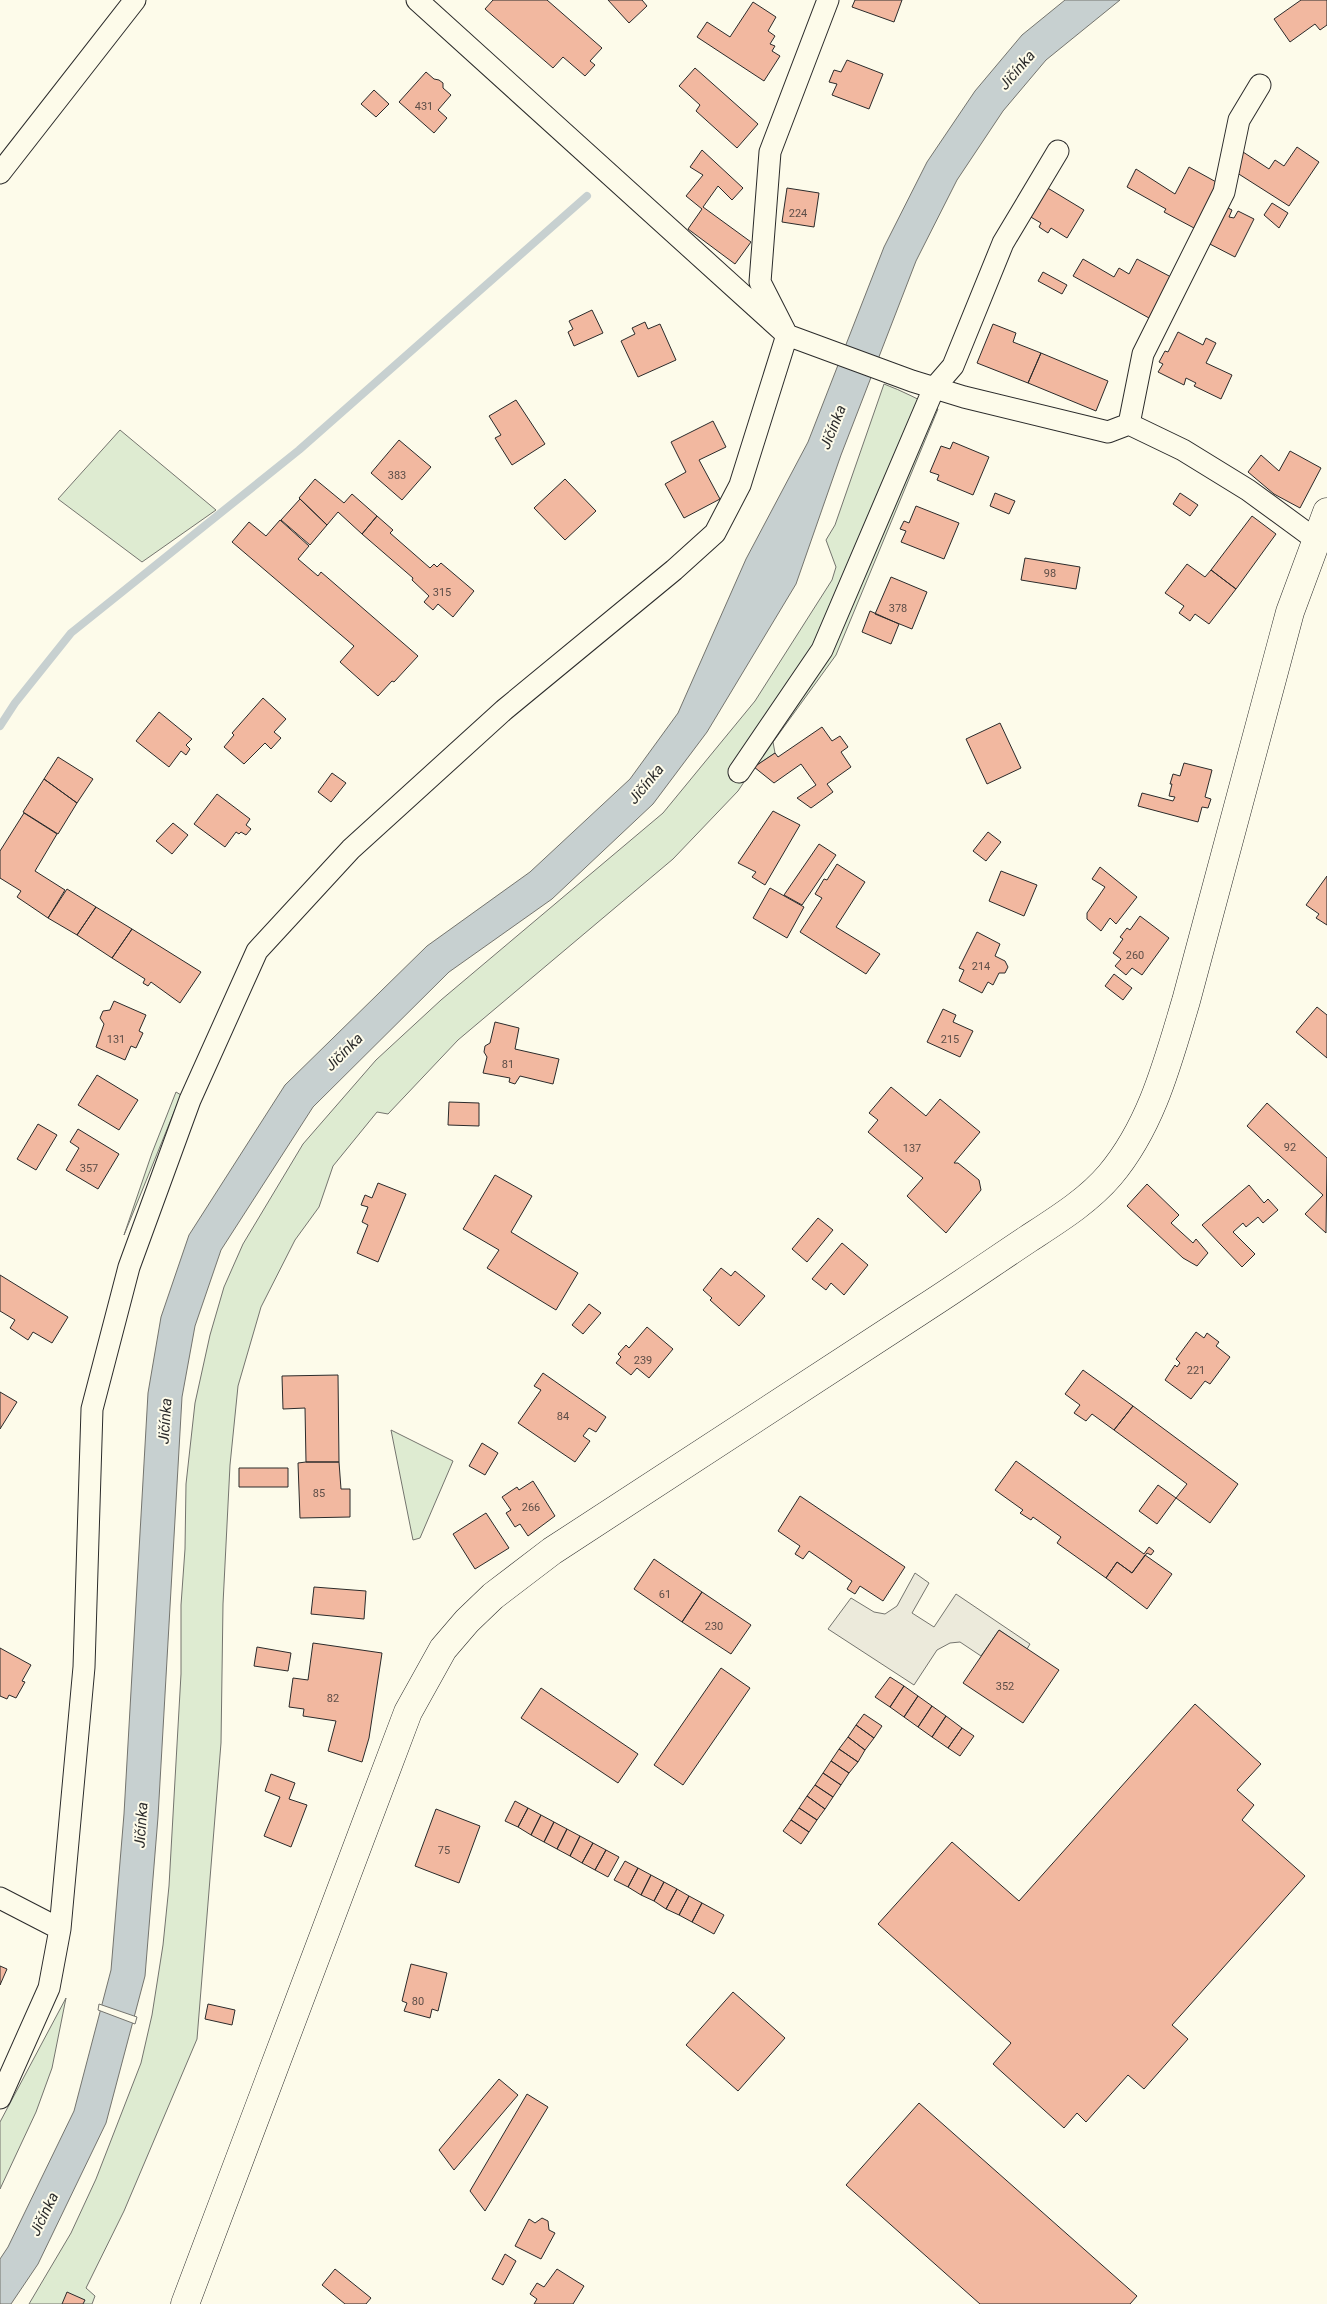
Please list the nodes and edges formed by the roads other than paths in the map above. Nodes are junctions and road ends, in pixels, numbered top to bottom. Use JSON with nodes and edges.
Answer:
{"nodes":[{"id":1,"x":135,"y":0,"type":"edge"},
{"id":2,"x":417,"y":0,"type":"edge"},
{"id":3,"x":828,"y":0,"type":"edge"},
{"id":4,"x":1260,"y":85,"type":"dead end"},
{"id":5,"x":1058,"y":151,"type":"dead end"},
{"id":6,"x":0,"y":173,"type":"edge"},
{"id":7,"x":787,"y":335,"type":"junction"},
{"id":8,"x":934,"y":388,"type":"junction"},
{"id":9,"x":1130,"y":424,"type":"junction"},
{"id":10,"x":1327,"y":512,"type":"edge"},
{"id":11,"x":1315,"y":539,"type":"junction"},
{"id":12,"x":739,"y":772,"type":"dead end"},
{"id":13,"x":0,"y":1898,"type":"edge"},
{"id":14,"x":60,"y":1929,"type":"junction"},
{"id":15,"x":0,"y":2098,"type":"edge"},
{"id":16,"x":185,"y":2304,"type":"edge"}],
"edges":[{"from":1,"to":6,"type":"street"},
{"from":2,"to":7,"type":"street"},
{"from":3,"to":7,"type":"street"},
{"from":4,"to":9,"type":"street"},
{"from":5,"to":8,"type":"street"},
{"from":7,"to":8,"type":"street"},
{"from":7,"to":14,"type":"street"},
{"from":8,"to":9,"type":"street"},
{"from":8,"to":12,"type":"street"},
{"from":9,"to":11,"type":"street"},
{"from":10,"to":11,"type":"main road"},
{"from":11,"to":16,"type":"main road"},
{"from":13,"to":14,"type":"street"},
{"from":14,"to":15,"type":"street"}]}
